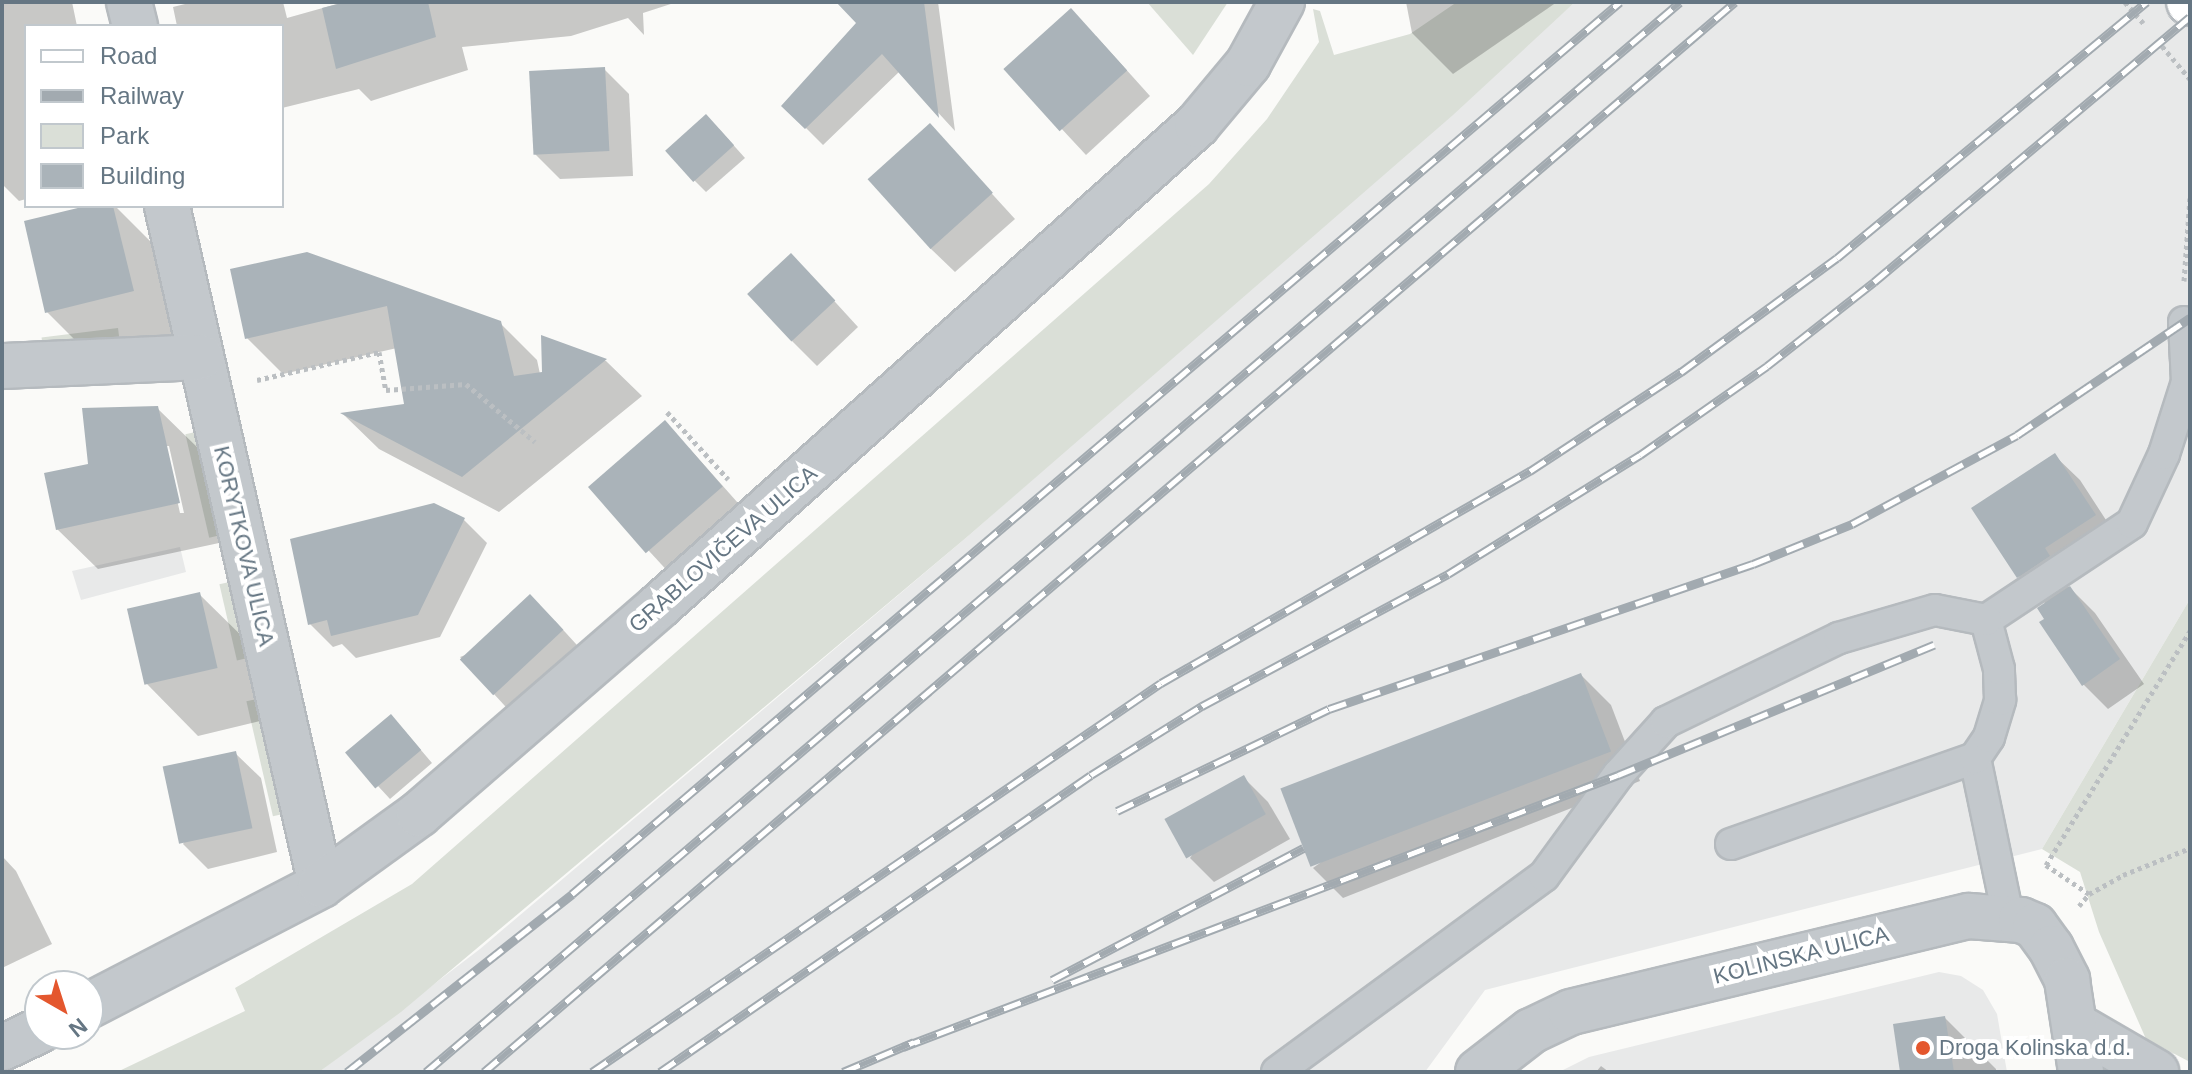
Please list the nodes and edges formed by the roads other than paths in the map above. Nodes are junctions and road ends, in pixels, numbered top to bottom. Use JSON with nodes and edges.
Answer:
{"nodes":[{"id":1,"x":129,"y":2,"type":"edge"},
{"id":2,"x":1282,"y":2,"type":"edge"},
{"id":3,"x":134,"y":24,"type":"edge"},
{"id":4,"x":167,"y":208,"type":"edge"},
{"id":5,"x":2184,"y":322,"type":"road end"},
{"id":6,"x":2,"y":366,"type":"edge"},
{"id":7,"x":205,"y":374,"type":"junction"},
{"id":8,"x":1986,"y":620,"type":"junction"},
{"id":9,"x":1975,"y":758,"type":"junction"},
{"id":10,"x":1731,"y":844,"type":"dead end"},
{"id":11,"x":321,"y":885,"type":"junction"},
{"id":12,"x":2008,"y":916,"type":"junction"},
{"id":13,"x":104,"y":998,"type":"edge"},
{"id":14,"x":2075,"y":1025,"type":"junction"},
{"id":15,"x":24,"y":1038,"type":"edge"},
{"id":16,"x":2,"y":1048,"type":"edge"},
{"id":17,"x":1277,"y":1072,"type":"edge"},
{"id":18,"x":1478,"y":1072,"type":"edge"},
{"id":19,"x":2081,"y":1072,"type":"edge"},
{"id":20,"x":2156,"y":1072,"type":"edge"}],
"edges":[{"from":1,"to":3,"type":"street"},
{"from":2,"to":11,"type":"street","name":"GRABLOVIČEVA ULICA"},
{"from":4,"to":7,"type":"street","name":"KORYTKOVA ULICA"},
{"from":5,"to":8,"type":"lane"},
{"from":6,"to":7,"type":"street"},
{"from":7,"to":11,"type":"street","name":"KORYTKOVA ULICA"},
{"from":8,"to":9,"type":"lane"},
{"from":8,"to":17,"type":"lane"},
{"from":9,"to":10,"type":"lane"},
{"from":9,"to":12,"type":"lane"},
{"from":11,"to":13,"type":"street","name":"GRABLOVIČEVA ULICA"},
{"from":12,"to":14,"type":"street"},
{"from":12,"to":18,"type":"street","name":"KOLINSKA ULICA"},
{"from":14,"to":19,"type":"street"},
{"from":14,"to":20,"type":"street"},
{"from":15,"to":16,"type":"street"}]}
